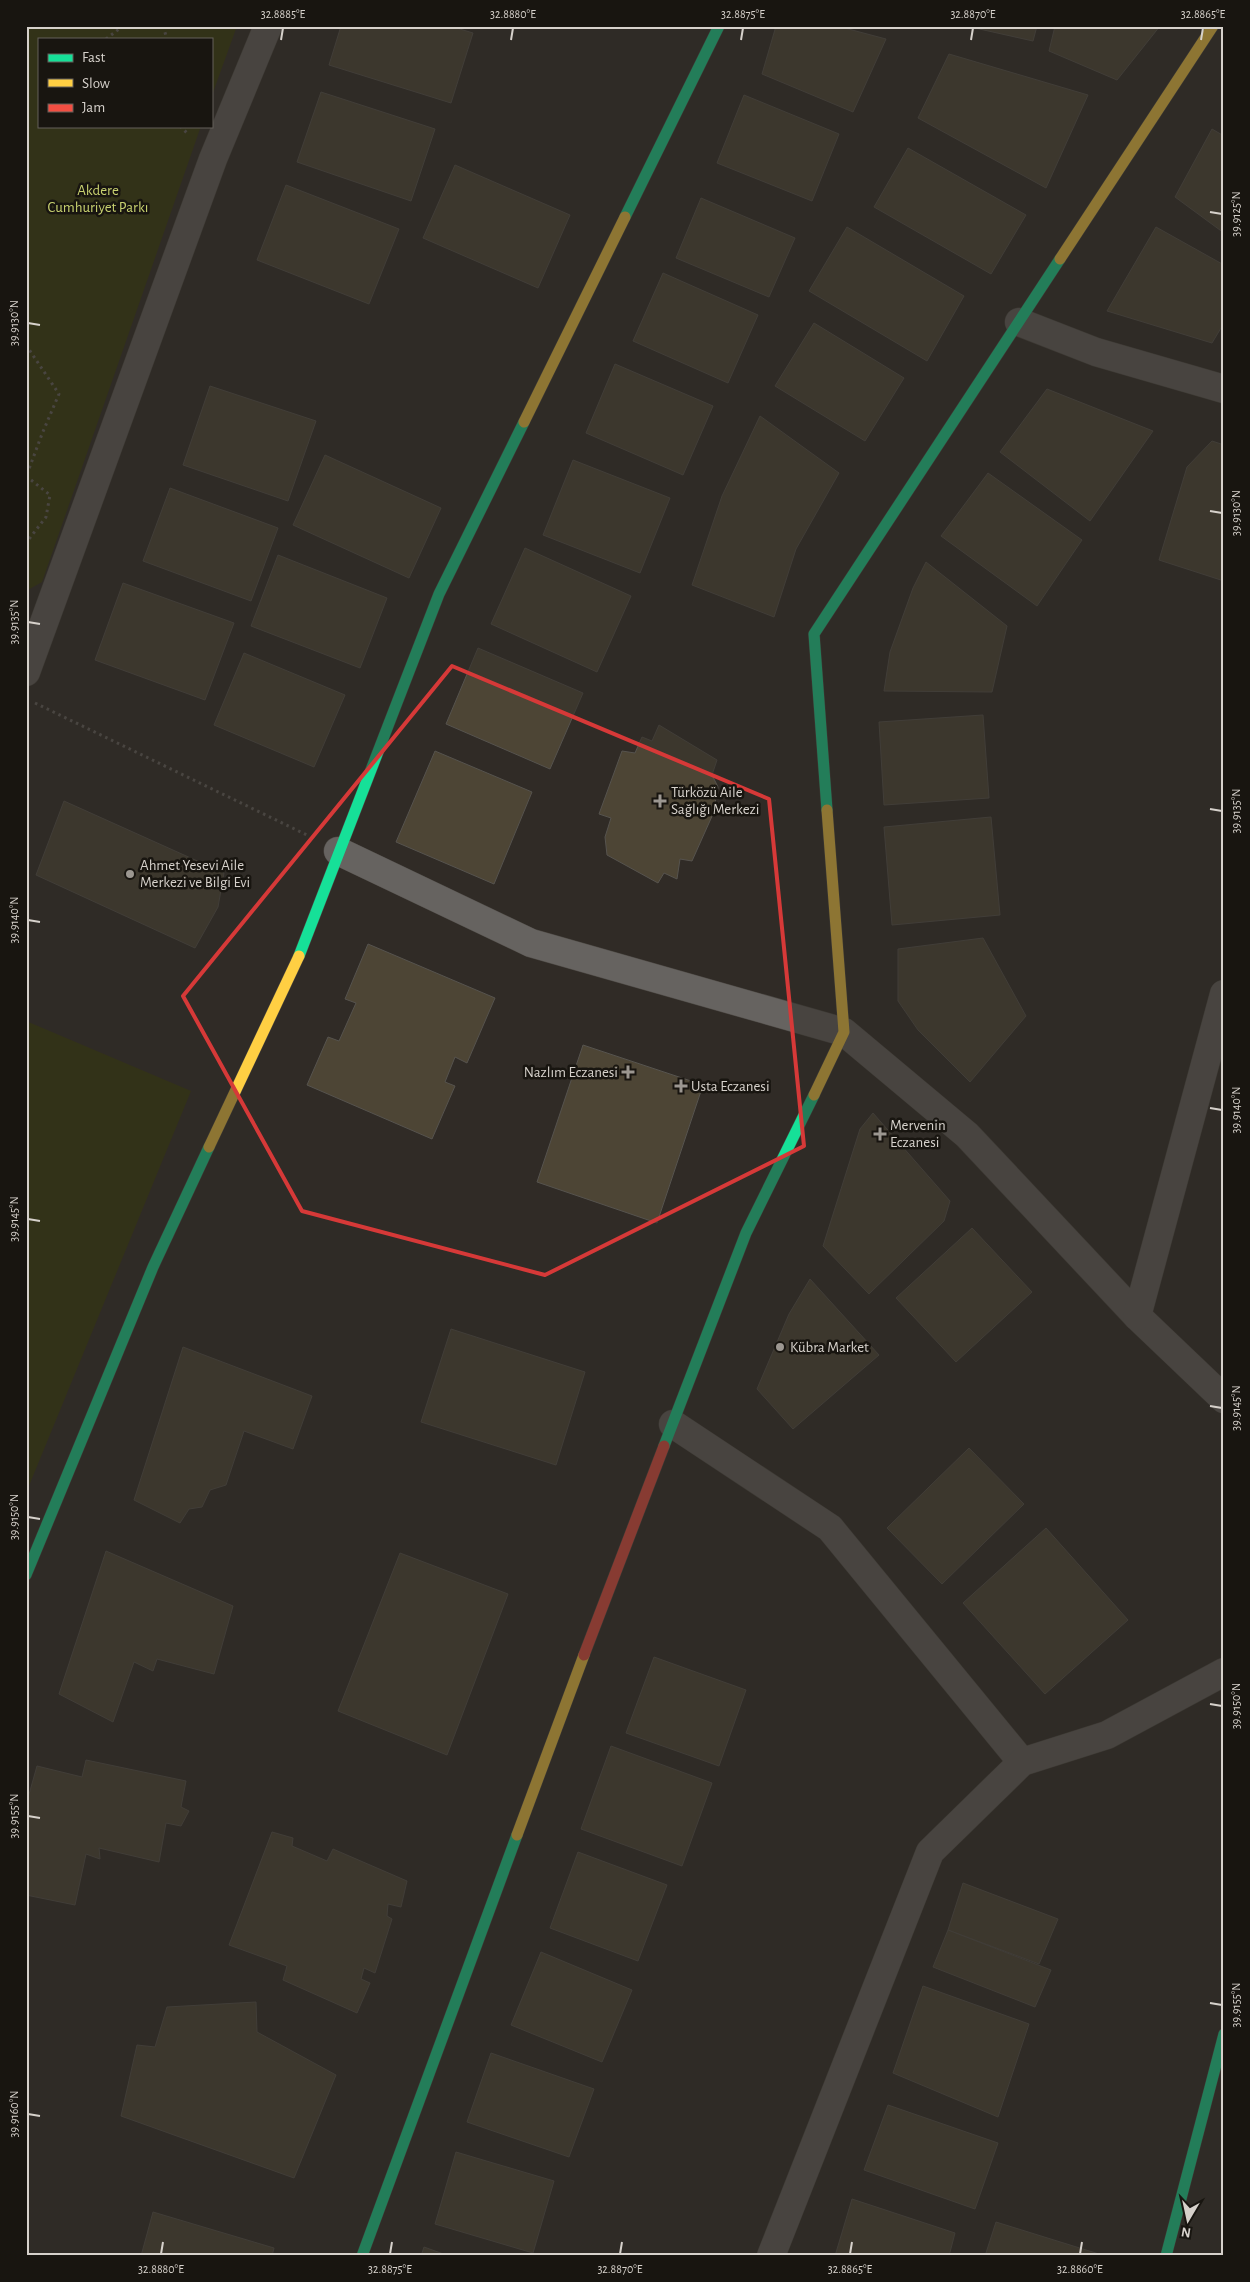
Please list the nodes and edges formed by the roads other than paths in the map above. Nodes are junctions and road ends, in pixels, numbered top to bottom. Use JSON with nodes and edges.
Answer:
{"nodes":[{"id":1,"x":268,"y":26,"type":"edge"},
{"id":2,"x":719,"y":26,"type":"edge"},
{"id":3,"x":1213,"y":26,"type":"edge"},
{"id":4,"x":1019,"y":322,"type":"junction"},
{"id":5,"x":1224,"y":389,"type":"edge"},
{"id":6,"x":26,"y":672,"type":"edge"},
{"id":7,"x":338,"y":851,"type":"junction"},
{"id":8,"x":1224,"y":994,"type":"edge"},
{"id":9,"x":844,"y":1032,"type":"junction"},
{"id":10,"x":1137,"y":1316,"type":"junction"},
{"id":11,"x":1224,"y":1399,"type":"edge"},
{"id":12,"x":673,"y":1424,"type":"junction"},
{"id":13,"x":26,"y":1575,"type":"edge"},
{"id":14,"x":1224,"y":1672,"type":"edge"},
{"id":15,"x":1022,"y":1762,"type":"junction"},
{"id":16,"x":1223,"y":2036,"type":"edge"},
{"id":17,"x":362,"y":2256,"type":"edge"},
{"id":18,"x":771,"y":2256,"type":"edge"},
{"id":19,"x":1166,"y":2256,"type":"edge"}],
"edges":[{"from":1,"to":6,"type":"street"},
{"from":2,"to":7,"type":"street"},
{"from":3,"to":4,"type":"street"},
{"from":4,"to":5,"type":"street"},
{"from":4,"to":9,"type":"street"},
{"from":7,"to":9,"type":"street"},
{"from":7,"to":13,"type":"street"},
{"from":8,"to":10,"type":"street"},
{"from":9,"to":10,"type":"street"},
{"from":9,"to":12,"type":"street"},
{"from":10,"to":11,"type":"street"},
{"from":12,"to":15,"type":"street"},
{"from":12,"to":17,"type":"street"},
{"from":14,"to":15,"type":"street"},
{"from":15,"to":18,"type":"street"},
{"from":16,"to":19,"type":"street"}]}
